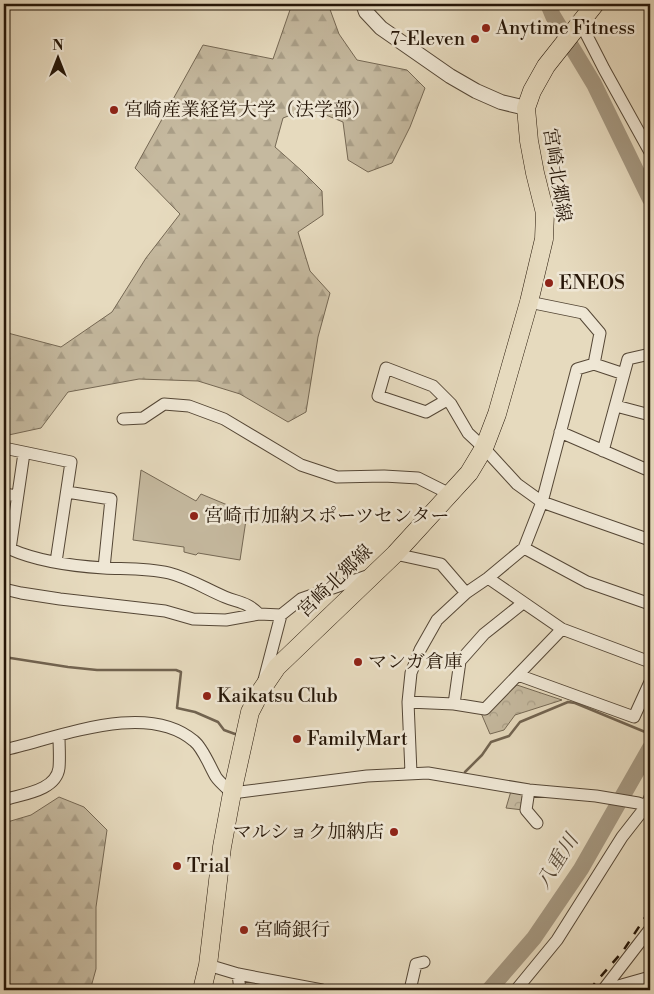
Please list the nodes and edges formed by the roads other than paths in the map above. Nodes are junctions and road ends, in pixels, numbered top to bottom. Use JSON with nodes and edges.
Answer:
{"nodes":[{"id":1,"x":362,"y":4,"type":"edge"},
{"id":2,"x":594,"y":4,"type":"edge"},
{"id":3,"x":580,"y":22,"type":"junction"},
{"id":4,"x":526,"y":108,"type":"junction"},
{"id":5,"x":650,"y":152,"type":"edge"},
{"id":6,"x":529,"y":302,"type":"junction"},
{"id":7,"x":650,"y":354,"type":"edge"},
{"id":8,"x":594,"y":364,"type":"junction"},
{"id":9,"x":624,"y":374,"type":"junction"},
{"id":10,"x":448,"y":400,"type":"junction"},
{"id":11,"x":616,"y":406,"type":"junction"},
{"id":12,"x":650,"y":415,"type":"edge"},
{"id":13,"x":124,"y":419,"type":"dead end"},
{"id":14,"x":560,"y":432,"type":"junction"},
{"id":15,"x":4,"y":448,"type":"edge"},
{"id":16,"x":484,"y":448,"type":"junction"},
{"id":17,"x":603,"y":450,"type":"junction"},
{"id":18,"x":24,"y":453,"type":"junction"},
{"id":19,"x":650,"y":472,"type":"edge"},
{"id":20,"x":67,"y":492,"type":"junction"},
{"id":21,"x":4,"y":494,"type":"edge"},
{"id":22,"x":450,"y":494,"type":"junction"},
{"id":23,"x":17,"y":496,"type":"junction"},
{"id":24,"x":542,"y":502,"type":"junction"},
{"id":25,"x":650,"y":540,"type":"edge"},
{"id":26,"x":7,"y":548,"type":"edge"},
{"id":27,"x":524,"y":548,"type":"junction"},
{"id":28,"x":395,"y":554,"type":"junction"},
{"id":29,"x":56,"y":562,"type":"junction"},
{"id":30,"x":104,"y":568,"type":"junction"},
{"id":31,"x":372,"y":574,"type":"junction"},
{"id":32,"x":488,"y":578,"type":"junction"},
{"id":33,"x":4,"y":588,"type":"edge"},
{"id":34,"x":466,"y":593,"type":"junction"},
{"id":35,"x":523,"y":603,"type":"junction"},
{"id":36,"x":650,"y":604,"type":"edge"},
{"id":37,"x":259,"y":614,"type":"junction"},
{"id":38,"x":281,"y":615,"type":"junction"},
{"id":39,"x":562,"y":630,"type":"junction"},
{"id":40,"x":650,"y":662,"type":"edge"},
{"id":41,"x":518,"y":675,"type":"junction"},
{"id":42,"x":650,"y":682,"type":"edge"},
{"id":43,"x":262,"y":689,"type":"junction"},
{"id":44,"x":408,"y":702,"type":"junction"},
{"id":45,"x":454,"y":704,"type":"junction"},
{"id":46,"x":59,"y":736,"type":"junction"},
{"id":47,"x":4,"y":750,"type":"edge"},
{"id":48,"x":411,"y":773,"type":"junction"},
{"id":49,"x":529,"y":790,"type":"junction"},
{"id":50,"x":232,"y":793,"type":"junction"},
{"id":51,"x":4,"y":800,"type":"edge"},
{"id":52,"x":646,"y":803,"type":"edge"},
{"id":53,"x":537,"y":823,"type":"dead end"},
{"id":54,"x":650,"y":929,"type":"edge"},
{"id":55,"x":424,"y":962,"type":"dead end"},
{"id":56,"x":208,"y":965,"type":"junction"},
{"id":57,"x":238,"y":974,"type":"junction"},
{"id":58,"x":650,"y":977,"type":"edge"},
{"id":59,"x":202,"y":990,"type":"edge"},
{"id":60,"x":240,"y":990,"type":"edge"},
{"id":61,"x":322,"y":990,"type":"edge"},
{"id":62,"x":410,"y":990,"type":"edge"},
{"id":63,"x":516,"y":990,"type":"edge"},
{"id":64,"x":603,"y":990,"type":"edge"}],
"edges":[{"from":1,"to":4,"type":"street"},
{"from":2,"to":3,"type":"main road","name":"宮崎北郷線"},
{"from":3,"to":4,"type":"main road","name":"宮崎北郷線"},
{"from":3,"to":5,"type":"street"},
{"from":4,"to":6,"type":"main road","name":"宮崎北郷線"},
{"from":6,"to":8,"type":"street"},
{"from":6,"to":16,"type":"main road","name":"宮崎北郷線"},
{"from":7,"to":9,"type":"street"},
{"from":8,"to":9,"type":"street"},
{"from":8,"to":14,"type":"street"},
{"from":9,"to":11,"type":"street"},
{"from":10,"to":10,"type":"street"},
{"from":10,"to":16,"type":"street"},
{"from":11,"to":12,"type":"street"},
{"from":11,"to":17,"type":"street"},
{"from":13,"to":22,"type":"street"},
{"from":14,"to":17,"type":"street"},
{"from":14,"to":24,"type":"street"},
{"from":15,"to":18,"type":"street"},
{"from":16,"to":22,"type":"main road","name":"宮崎北郷線"},
{"from":16,"to":24,"type":"street"},
{"from":17,"to":19,"type":"street"},
{"from":18,"to":20,"type":"street"},
{"from":18,"to":23,"type":"street"},
{"from":20,"to":29,"type":"street"},
{"from":20,"to":30,"type":"street"},
{"from":21,"to":23,"type":"street"},
{"from":22,"to":28,"type":"main road","name":"宮崎北郷線"},
{"from":23,"to":26,"type":"street"},
{"from":24,"to":25,"type":"street"},
{"from":24,"to":27,"type":"street"},
{"from":26,"to":29,"type":"street"},
{"from":27,"to":32,"type":"street"},
{"from":27,"to":36,"type":"street"},
{"from":28,"to":31,"type":"main road","name":"宮崎北郷線"},
{"from":28,"to":34,"type":"street"},
{"from":29,"to":30,"type":"street"},
{"from":30,"to":37,"type":"street"},
{"from":31,"to":38,"type":"street"},
{"from":31,"to":43,"type":"main road","name":"宮崎北郷線"},
{"from":32,"to":34,"type":"street"},
{"from":32,"to":35,"type":"street"},
{"from":33,"to":37,"type":"street"},
{"from":34,"to":44,"type":"street"},
{"from":35,"to":39,"type":"street"},
{"from":35,"to":45,"type":"street"},
{"from":37,"to":38,"type":"street"},
{"from":38,"to":43,"type":"street"},
{"from":39,"to":40,"type":"street"},
{"from":39,"to":41,"type":"street"},
{"from":41,"to":42,"type":"street"},
{"from":41,"to":45,"type":"street"},
{"from":43,"to":50,"type":"main road","name":"宮崎北郷線"},
{"from":44,"to":45,"type":"street"},
{"from":44,"to":48,"type":"street"},
{"from":46,"to":47,"type":"street"},
{"from":46,"to":50,"type":"street"},
{"from":46,"to":51,"type":"street"},
{"from":48,"to":49,"type":"street"},
{"from":48,"to":50,"type":"street"},
{"from":49,"to":52,"type":"street"},
{"from":49,"to":53,"type":"street"},
{"from":50,"to":56,"type":"main road","name":"宮崎北郷線"},
{"from":52,"to":63,"type":"street"},
{"from":54,"to":64,"type":"street"},
{"from":55,"to":62,"type":"street"},
{"from":56,"to":57,"type":"street"},
{"from":56,"to":59,"type":"main road","name":"宮崎北郷線"},
{"from":57,"to":60,"type":"street"},
{"from":57,"to":61,"type":"street"},
{"from":58,"to":64,"type":"street"}]}
